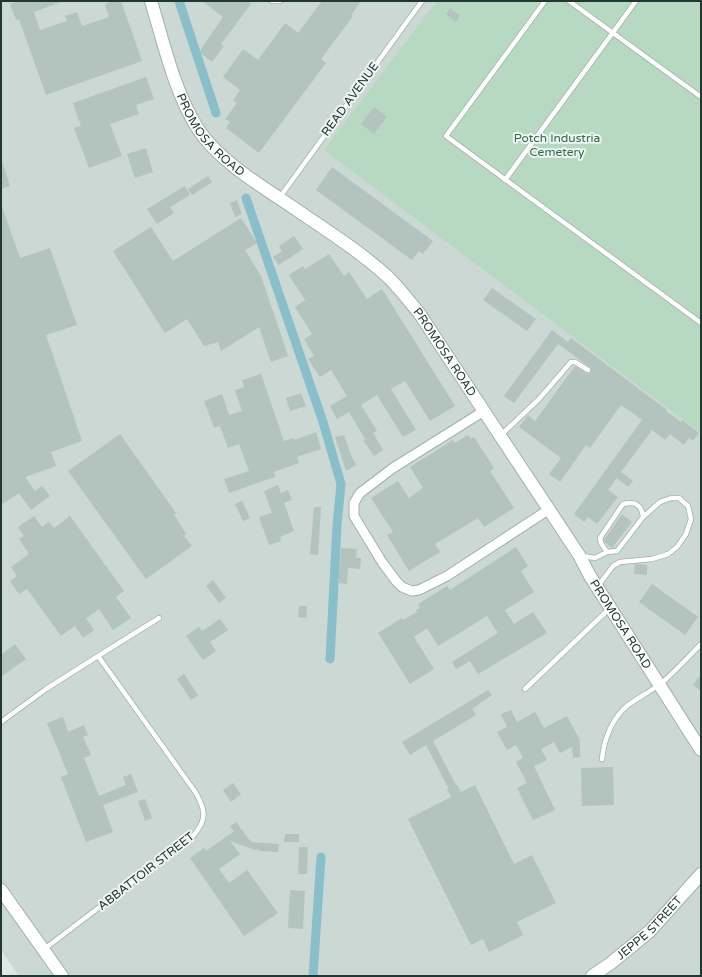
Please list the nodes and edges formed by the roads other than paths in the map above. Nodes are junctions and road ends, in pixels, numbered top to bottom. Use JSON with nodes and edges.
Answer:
{"nodes":[{"id":1,"x":151,"y":1,"type":"edge"},
{"id":2,"x":272,"y":1,"type":"edge"},
{"id":3,"x":280,"y":1,"type":"edge"},
{"id":4,"x":422,"y":1,"type":"edge"},
{"id":5,"x":545,"y":1,"type":"edge"},
{"id":6,"x":569,"y":1,"type":"edge"},
{"id":7,"x":636,"y":1,"type":"edge"},
{"id":8,"x":613,"y":33,"type":"junction"},
{"id":9,"x":701,"y":97,"type":"edge"},
{"id":10,"x":505,"y":180,"type":"junction"},
{"id":11,"x":279,"y":198,"type":"junction"},
{"id":12,"x":701,"y":323,"type":"edge"},
{"id":13,"x":588,"y":370,"type":"dead end"},
{"id":14,"x":484,"y":411,"type":"junction"},
{"id":15,"x":500,"y":436,"type":"junction"},
{"id":16,"x":548,"y":510,"type":"junction"},
{"id":17,"x":643,"y":517,"type":"junction"},
{"id":18,"x":607,"y":552,"type":"junction"},
{"id":19,"x":579,"y":555,"type":"junction"},
{"id":20,"x":597,"y":587,"type":"junction"},
{"id":21,"x":610,"y":607,"type":"junction"},
{"id":22,"x":159,"y":618,"type":"dead end"},
{"id":23,"x":701,"y":644,"type":"edge"},
{"id":24,"x":98,"y":656,"type":"junction"},
{"id":25,"x":660,"y":685,"type":"junction"},
{"id":26,"x":525,"y":689,"type":"dead end"},
{"id":27,"x":1,"y":722,"type":"edge"},
{"id":28,"x":701,"y":750,"type":"edge"},
{"id":29,"x":602,"y":759,"type":"dead end"},
{"id":30,"x":701,"y":874,"type":"edge"},
{"id":31,"x":1,"y":890,"type":"edge"},
{"id":32,"x":43,"y":950,"type":"junction"},
{"id":33,"x":62,"y":976,"type":"edge"},
{"id":34,"x":592,"y":976,"type":"edge"}],
"edges":[{"from":1,"to":11,"type":"street","name":"PROMOSA ROAD"},
{"from":2,"to":3,"type":"lane"},
{"from":4,"to":11,"type":"lane","name":"READ AVENUE"},
{"from":5,"to":10,"type":"lane"},
{"from":6,"to":8,"type":"lane"},
{"from":7,"to":8,"type":"lane"},
{"from":8,"to":9,"type":"lane"},
{"from":8,"to":10,"type":"lane"},
{"from":10,"to":12,"type":"lane"},
{"from":11,"to":14,"type":"street","name":"PROMOSA ROAD"},
{"from":13,"to":15,"type":"lane"},
{"from":14,"to":15,"type":"street","name":"PROMOSA ROAD"},
{"from":14,"to":16,"type":"street"},
{"from":15,"to":16,"type":"street","name":"PROMOSA ROAD"},
{"from":16,"to":19,"type":"street","name":"PROMOSA ROAD"},
{"from":17,"to":18,"type":"lane"},
{"from":17,"to":18,"type":"lane"},
{"from":17,"to":20,"type":"lane"},
{"from":18,"to":19,"type":"lane"},
{"from":19,"to":20,"type":"street","name":"PROMOSA ROAD"},
{"from":20,"to":21,"type":"street","name":"PROMOSA ROAD"},
{"from":21,"to":25,"type":"street","name":"PROMOSA ROAD"},
{"from":21,"to":26,"type":"lane"},
{"from":22,"to":24,"type":"lane"},
{"from":23,"to":25,"type":"lane"},
{"from":24,"to":27,"type":"lane"},
{"from":24,"to":32,"type":"lane","name":"ABBATTOIR STREET"},
{"from":25,"to":28,"type":"street","name":"PROMOSA ROAD"},
{"from":25,"to":29,"type":"lane"},
{"from":30,"to":34,"type":"street","name":"JEPPE STREET"},
{"from":31,"to":32,"type":"street"},
{"from":32,"to":33,"type":"street"}]}
